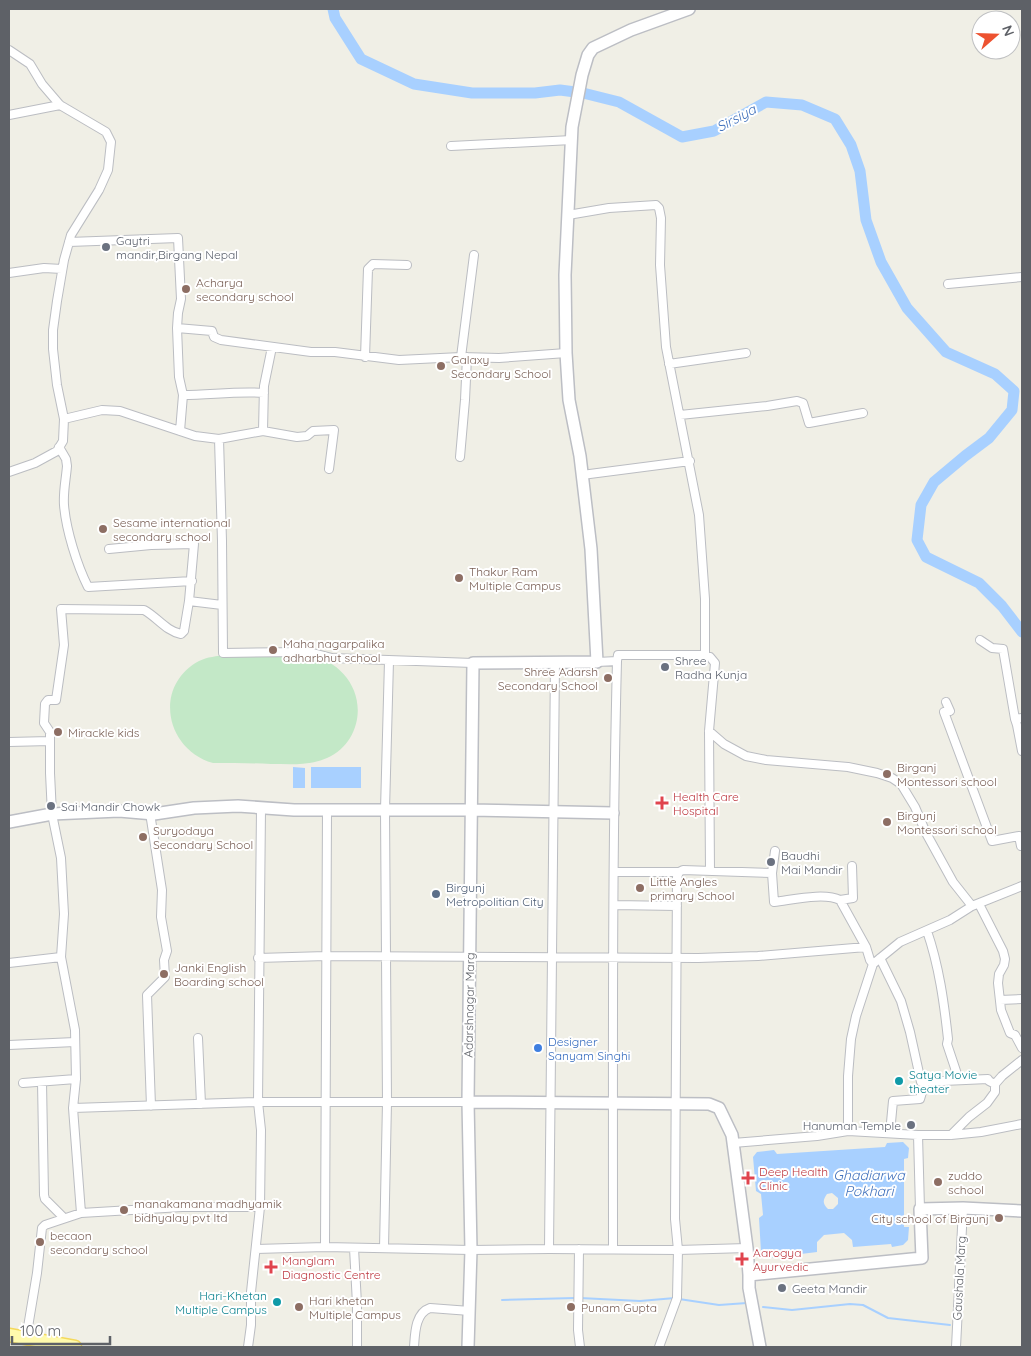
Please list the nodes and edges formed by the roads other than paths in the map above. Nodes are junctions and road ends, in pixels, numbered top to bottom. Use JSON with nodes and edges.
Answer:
{"nodes":[{"id":1,"x":689,"y":9,"type":"edge"},
{"id":2,"x":9,"y":50,"type":"edge"},
{"id":3,"x":60,"y":105,"type":"junction"},
{"id":4,"x":9,"y":115,"type":"edge"},
{"id":5,"x":572,"y":140,"type":"junction"},
{"id":6,"x":451,"y":146,"type":"dead end"},
{"id":7,"x":568,"y":215,"type":"junction"},
{"id":8,"x":69,"y":242,"type":"junction"},
{"id":9,"x":474,"y":255,"type":"dead end"},
{"id":10,"x":407,"y":265,"type":"dead end"},
{"id":11,"x":62,"y":269,"type":"junction"},
{"id":12,"x":9,"y":273,"type":"edge"},
{"id":13,"x":1022,"y":277,"type":"edge"},
{"id":14,"x":948,"y":284,"type":"dead end"},
{"id":15,"x":178,"y":328,"type":"junction"},
{"id":16,"x":272,"y":347,"type":"junction"},
{"id":17,"x":746,"y":352,"type":"dead end"},
{"id":18,"x":566,"y":353,"type":"junction"},
{"id":19,"x":365,"y":357,"type":"junction"},
{"id":20,"x":464,"y":357,"type":"junction"},
{"id":21,"x":669,"y":364,"type":"junction"},
{"id":22,"x":264,"y":394,"type":"junction"},
{"id":23,"x":183,"y":395,"type":"junction"},
{"id":24,"x":863,"y":413,"type":"dead end"},
{"id":25,"x":680,"y":415,"type":"junction"},
{"id":26,"x":64,"y":419,"type":"junction"},
{"id":27,"x":180,"y":431,"type":"junction"},
{"id":28,"x":263,"y":431,"type":"junction"},
{"id":29,"x":219,"y":439,"type":"junction"},
{"id":30,"x":59,"y":447,"type":"junction"},
{"id":31,"x":460,"y":457,"type":"dead end"},
{"id":32,"x":690,"y":462,"type":"junction"},
{"id":33,"x":329,"y":470,"type":"dead end"},
{"id":34,"x":9,"y":472,"type":"edge"},
{"id":35,"x":582,"y":475,"type":"junction"},
{"id":36,"x":109,"y":549,"type":"dead end"},
{"id":37,"x":192,"y":581,"type":"junction"},
{"id":38,"x":189,"y":601,"type":"junction"},
{"id":39,"x":222,"y":604,"type":"junction"},
{"id":40,"x":980,"y":640,"type":"dead end"},
{"id":41,"x":705,"y":656,"type":"junction"},
{"id":42,"x":389,"y":661,"type":"junction"},
{"id":43,"x":617,"y":661,"type":"junction"},
{"id":44,"x":597,"y":662,"type":"junction"},
{"id":45,"x":474,"y":663,"type":"junction"},
{"id":46,"x":555,"y":663,"type":"junction"},
{"id":47,"x":946,"y":702,"type":"dead end"},
{"id":48,"x":1018,"y":718,"type":"edge"},
{"id":49,"x":709,"y":731,"type":"junction"},
{"id":50,"x":50,"y":741,"type":"junction"},
{"id":51,"x":9,"y":742,"type":"edge"},
{"id":52,"x":1022,"y":751,"type":"edge"},
{"id":53,"x":261,"y":809,"type":"junction"},
{"id":54,"x":327,"y":810,"type":"junction"},
{"id":55,"x":385,"y":810,"type":"junction"},
{"id":56,"x":471,"y":810,"type":"junction"},
{"id":57,"x":552,"y":811,"type":"junction"},
{"id":58,"x":150,"y":813,"type":"junction"},
{"id":59,"x":613,"y":813,"type":"junction"},
{"id":60,"x":52,"y":814,"type":"junction"},
{"id":61,"x":9,"y":822,"type":"edge"},
{"id":62,"x":1020,"y":834,"type":"edge"},
{"id":63,"x":1022,"y":845,"type":"edge"},
{"id":64,"x":775,"y":851,"type":"dead end"},
{"id":65,"x":852,"y":866,"type":"dead end"},
{"id":66,"x":710,"y":870,"type":"junction"},
{"id":67,"x":614,"y":872,"type":"junction"},
{"id":68,"x":679,"y":872,"type":"junction"},
{"id":69,"x":772,"y":873,"type":"junction"},
{"id":70,"x":1022,"y":886,"type":"edge"},
{"id":71,"x":840,"y":900,"type":"junction"},
{"id":72,"x":614,"y":905,"type":"junction"},
{"id":73,"x":976,"y":905,"type":"junction"},
{"id":74,"x":677,"y":906,"type":"junction"},
{"id":75,"x":926,"y":931,"type":"junction"},
{"id":76,"x":866,"y":947,"type":"junction"},
{"id":77,"x":326,"y":956,"type":"junction"},
{"id":78,"x":387,"y":956,"type":"junction"},
{"id":79,"x":61,"y":957,"type":"junction"},
{"id":80,"x":469,"y":957,"type":"junction"},
{"id":81,"x":552,"y":957,"type":"junction"},
{"id":82,"x":258,"y":958,"type":"junction"},
{"id":83,"x":614,"y":958,"type":"junction"},
{"id":84,"x":677,"y":958,"type":"junction"},
{"id":85,"x":880,"y":958,"type":"junction"},
{"id":86,"x":9,"y":963,"type":"edge"},
{"id":87,"x":873,"y":964,"type":"junction"},
{"id":88,"x":1022,"y":999,"type":"edge"},
{"id":89,"x":1000,"y":1000,"type":"junction"},
{"id":90,"x":198,"y":1038,"type":"dead end"},
{"id":91,"x":75,"y":1042,"type":"junction"},
{"id":92,"x":9,"y":1045,"type":"edge"},
{"id":93,"x":1022,"y":1048,"type":"edge"},
{"id":94,"x":1022,"y":1060,"type":"edge"},
{"id":95,"x":76,"y":1079,"type":"junction"},
{"id":96,"x":956,"y":1080,"type":"junction"},
{"id":97,"x":42,"y":1082,"type":"junction"},
{"id":98,"x":925,"y":1082,"type":"junction"},
{"id":99,"x":23,"y":1084,"type":"dead end"},
{"id":100,"x":995,"y":1084,"type":"junction"},
{"id":101,"x":258,"y":1102,"type":"junction"},
{"id":102,"x":325,"y":1102,"type":"junction"},
{"id":103,"x":387,"y":1102,"type":"junction"},
{"id":104,"x":468,"y":1102,"type":"junction"},
{"id":105,"x":550,"y":1103,"type":"junction"},
{"id":106,"x":613,"y":1103,"type":"junction"},
{"id":107,"x":201,"y":1104,"type":"junction"},
{"id":108,"x":675,"y":1104,"type":"junction"},
{"id":109,"x":151,"y":1106,"type":"junction"},
{"id":110,"x":73,"y":1108,"type":"junction"},
{"id":111,"x":1022,"y":1124,"type":"edge"},
{"id":112,"x":848,"y":1130,"type":"junction"},
{"id":113,"x":890,"y":1133,"type":"junction"},
{"id":114,"x":951,"y":1135,"type":"junction"},
{"id":115,"x":918,"y":1136,"type":"junction"},
{"id":116,"x":733,"y":1143,"type":"junction"},
{"id":117,"x":260,"y":1207,"type":"junction"},
{"id":118,"x":963,"y":1208,"type":"junction"},
{"id":119,"x":920,"y":1209,"type":"junction"},
{"id":120,"x":1022,"y":1211,"type":"edge"},
{"id":121,"x":81,"y":1214,"type":"junction"},
{"id":122,"x":64,"y":1218,"type":"junction"},
{"id":123,"x":326,"y":1247,"type":"junction"},
{"id":124,"x":354,"y":1248,"type":"junction"},
{"id":125,"x":384,"y":1248,"type":"junction"},
{"id":126,"x":747,"y":1248,"type":"junction"},
{"id":127,"x":256,"y":1249,"type":"junction"},
{"id":128,"x":549,"y":1249,"type":"junction"},
{"id":129,"x":579,"y":1249,"type":"junction"},
{"id":130,"x":613,"y":1249,"type":"junction"},
{"id":131,"x":471,"y":1250,"type":"junction"},
{"id":132,"x":678,"y":1250,"type":"junction"},
{"id":133,"x":749,"y":1275,"type":"junction"},
{"id":134,"x":470,"y":1311,"type":"junction"},
{"id":135,"x":9,"y":1335,"type":"edge"},
{"id":136,"x":26,"y":1339,"type":"junction"},
{"id":137,"x":75,"y":1347,"type":"edge"},
{"id":138,"x":248,"y":1347,"type":"edge"},
{"id":139,"x":357,"y":1347,"type":"edge"},
{"id":140,"x":414,"y":1347,"type":"edge"},
{"id":141,"x":468,"y":1347,"type":"edge"},
{"id":142,"x":580,"y":1347,"type":"edge"},
{"id":143,"x":659,"y":1347,"type":"edge"},
{"id":144,"x":760,"y":1347,"type":"edge"},
{"id":145,"x":956,"y":1347,"type":"edge"}],
"edges":[{"from":1,"to":5,"type":"street"},
{"from":2,"to":3,"type":"street"},
{"from":3,"to":4,"type":"street"},
{"from":3,"to":8,"type":"street"},
{"from":5,"to":6,"type":"street"},
{"from":5,"to":7,"type":"street"},
{"from":7,"to":18,"type":"street"},
{"from":7,"to":21,"type":"street"},
{"from":8,"to":11,"type":"street"},
{"from":8,"to":15,"type":"street"},
{"from":9,"to":20,"type":"street"},
{"from":10,"to":19,"type":"street"},
{"from":11,"to":12,"type":"street"},
{"from":11,"to":26,"type":"street"},
{"from":13,"to":14,"type":"street"},
{"from":15,"to":16,"type":"street"},
{"from":15,"to":23,"type":"street"},
{"from":16,"to":19,"type":"street"},
{"from":16,"to":22,"type":"street"},
{"from":17,"to":21,"type":"street"},
{"from":18,"to":20,"type":"street"},
{"from":18,"to":35,"type":"street"},
{"from":19,"to":20,"type":"street"},
{"from":20,"to":31,"type":"street"},
{"from":21,"to":25,"type":"street"},
{"from":22,"to":23,"type":"street"},
{"from":22,"to":28,"type":"street"},
{"from":23,"to":27,"type":"street"},
{"from":24,"to":25,"type":"street"},
{"from":25,"to":32,"type":"street"},
{"from":26,"to":27,"type":"street"},
{"from":26,"to":30,"type":"street"},
{"from":27,"to":29,"type":"street"},
{"from":28,"to":29,"type":"street"},
{"from":28,"to":33,"type":"street"},
{"from":29,"to":39,"type":"street"},
{"from":30,"to":34,"type":"street"},
{"from":30,"to":37,"type":"street"},
{"from":32,"to":35,"type":"street"},
{"from":32,"to":41,"type":"street"},
{"from":35,"to":44,"type":"street"},
{"from":36,"to":37,"type":"street"},
{"from":37,"to":38,"type":"street"},
{"from":38,"to":39,"type":"street"},
{"from":38,"to":50,"type":"street"},
{"from":39,"to":42,"type":"street"},
{"from":40,"to":48,"type":"street"},
{"from":41,"to":43,"type":"street"},
{"from":41,"to":49,"type":"street"},
{"from":42,"to":45,"type":"street"},
{"from":42,"to":55,"type":"street"},
{"from":43,"to":44,"type":"street"},
{"from":43,"to":59,"type":"street"},
{"from":44,"to":46,"type":"street"},
{"from":45,"to":46,"type":"street"},
{"from":45,"to":56,"type":"street","name":"Adarshnagar Marg"},
{"from":46,"to":57,"type":"street"},
{"from":47,"to":62,"type":"street"},
{"from":48,"to":52,"type":"street"},
{"from":49,"to":66,"type":"street"},
{"from":49,"to":73,"type":"street"},
{"from":50,"to":51,"type":"street"},
{"from":50,"to":60,"type":"street"},
{"from":53,"to":54,"type":"street"},
{"from":53,"to":58,"type":"street"},
{"from":53,"to":82,"type":"street"},
{"from":54,"to":55,"type":"street"},
{"from":54,"to":77,"type":"street"},
{"from":55,"to":56,"type":"street"},
{"from":55,"to":78,"type":"street"},
{"from":56,"to":57,"type":"street"},
{"from":56,"to":80,"type":"street","name":"Adarshnagar Marg"},
{"from":57,"to":59,"type":"street"},
{"from":57,"to":81,"type":"street"},
{"from":58,"to":60,"type":"street"},
{"from":58,"to":109,"type":"street"},
{"from":59,"to":67,"type":"street"},
{"from":60,"to":61,"type":"street"},
{"from":60,"to":79,"type":"street"},
{"from":62,"to":63,"type":"street"},
{"from":64,"to":69,"type":"street"},
{"from":65,"to":71,"type":"street"},
{"from":66,"to":68,"type":"street"},
{"from":66,"to":69,"type":"street"},
{"from":67,"to":68,"type":"street"},
{"from":67,"to":72,"type":"street"},
{"from":68,"to":74,"type":"street"},
{"from":69,"to":71,"type":"street"},
{"from":70,"to":73,"type":"street"},
{"from":71,"to":76,"type":"street"},
{"from":72,"to":74,"type":"street"},
{"from":72,"to":83,"type":"street"},
{"from":73,"to":75,"type":"street"},
{"from":73,"to":89,"type":"street"},
{"from":74,"to":84,"type":"street"},
{"from":75,"to":85,"type":"street"},
{"from":75,"to":96,"type":"street"},
{"from":76,"to":84,"type":"street"},
{"from":76,"to":87,"type":"street"},
{"from":77,"to":78,"type":"street"},
{"from":77,"to":82,"type":"street"},
{"from":77,"to":102,"type":"street"},
{"from":78,"to":80,"type":"street"},
{"from":78,"to":103,"type":"street"},
{"from":79,"to":86,"type":"street"},
{"from":79,"to":91,"type":"street"},
{"from":80,"to":81,"type":"street"},
{"from":80,"to":104,"type":"street","name":"Adarshnagar Marg"},
{"from":81,"to":83,"type":"street"},
{"from":81,"to":105,"type":"street"},
{"from":82,"to":101,"type":"street"},
{"from":83,"to":84,"type":"street"},
{"from":83,"to":106,"type":"street"},
{"from":84,"to":108,"type":"street"},
{"from":85,"to":87,"type":"street"},
{"from":85,"to":98,"type":"street"},
{"from":87,"to":112,"type":"street"},
{"from":88,"to":89,"type":"street"},
{"from":89,"to":93,"type":"street"},
{"from":90,"to":107,"type":"street"},
{"from":91,"to":92,"type":"street"},
{"from":91,"to":95,"type":"street"},
{"from":94,"to":100,"type":"street"},
{"from":95,"to":97,"type":"street"},
{"from":95,"to":110,"type":"street"},
{"from":96,"to":98,"type":"street"},
{"from":96,"to":100,"type":"street"},
{"from":97,"to":99,"type":"street"},
{"from":97,"to":122,"type":"street"},
{"from":98,"to":113,"type":"street"},
{"from":100,"to":114,"type":"street"},
{"from":101,"to":102,"type":"street"},
{"from":101,"to":107,"type":"street"},
{"from":101,"to":117,"type":"street"},
{"from":102,"to":103,"type":"street"},
{"from":102,"to":123,"type":"street"},
{"from":103,"to":104,"type":"street"},
{"from":103,"to":125,"type":"street"},
{"from":104,"to":105,"type":"street"},
{"from":104,"to":131,"type":"street","name":"Adarshnagar Marg"},
{"from":105,"to":106,"type":"street"},
{"from":105,"to":128,"type":"street"},
{"from":106,"to":108,"type":"street"},
{"from":106,"to":130,"type":"street"},
{"from":107,"to":109,"type":"street"},
{"from":108,"to":116,"type":"street"},
{"from":108,"to":132,"type":"street"},
{"from":109,"to":110,"type":"street"},
{"from":110,"to":121,"type":"street"},
{"from":111,"to":114,"type":"street"},
{"from":112,"to":113,"type":"street"},
{"from":112,"to":116,"type":"street"},
{"from":113,"to":115,"type":"street"},
{"from":114,"to":115,"type":"street"},
{"from":115,"to":119,"type":"street"},
{"from":116,"to":126,"type":"street"},
{"from":117,"to":121,"type":"street"},
{"from":117,"to":127,"type":"street"},
{"from":118,"to":119,"type":"street"},
{"from":118,"to":120,"type":"street"},
{"from":118,"to":145,"type":"street","name":"Gaushala Marg"},
{"from":119,"to":133,"type":"street"},
{"from":121,"to":122,"type":"street"},
{"from":122,"to":136,"type":"street"},
{"from":123,"to":124,"type":"street"},
{"from":123,"to":127,"type":"street"},
{"from":124,"to":125,"type":"street"},
{"from":124,"to":139,"type":"street"},
{"from":125,"to":131,"type":"street"},
{"from":126,"to":132,"type":"street"},
{"from":126,"to":133,"type":"street"},
{"from":127,"to":138,"type":"street"},
{"from":128,"to":129,"type":"street"},
{"from":128,"to":131,"type":"street"},
{"from":129,"to":130,"type":"street"},
{"from":129,"to":142,"type":"street"},
{"from":130,"to":132,"type":"street"},
{"from":131,"to":134,"type":"street","name":"Adarshnagar Marg"},
{"from":132,"to":143,"type":"street"},
{"from":133,"to":144,"type":"street"},
{"from":134,"to":140,"type":"street"},
{"from":134,"to":141,"type":"street","name":"Adarshnagar Marg"},
{"from":135,"to":136,"type":"main road"},
{"from":136,"to":137,"type":"main road"}]}
